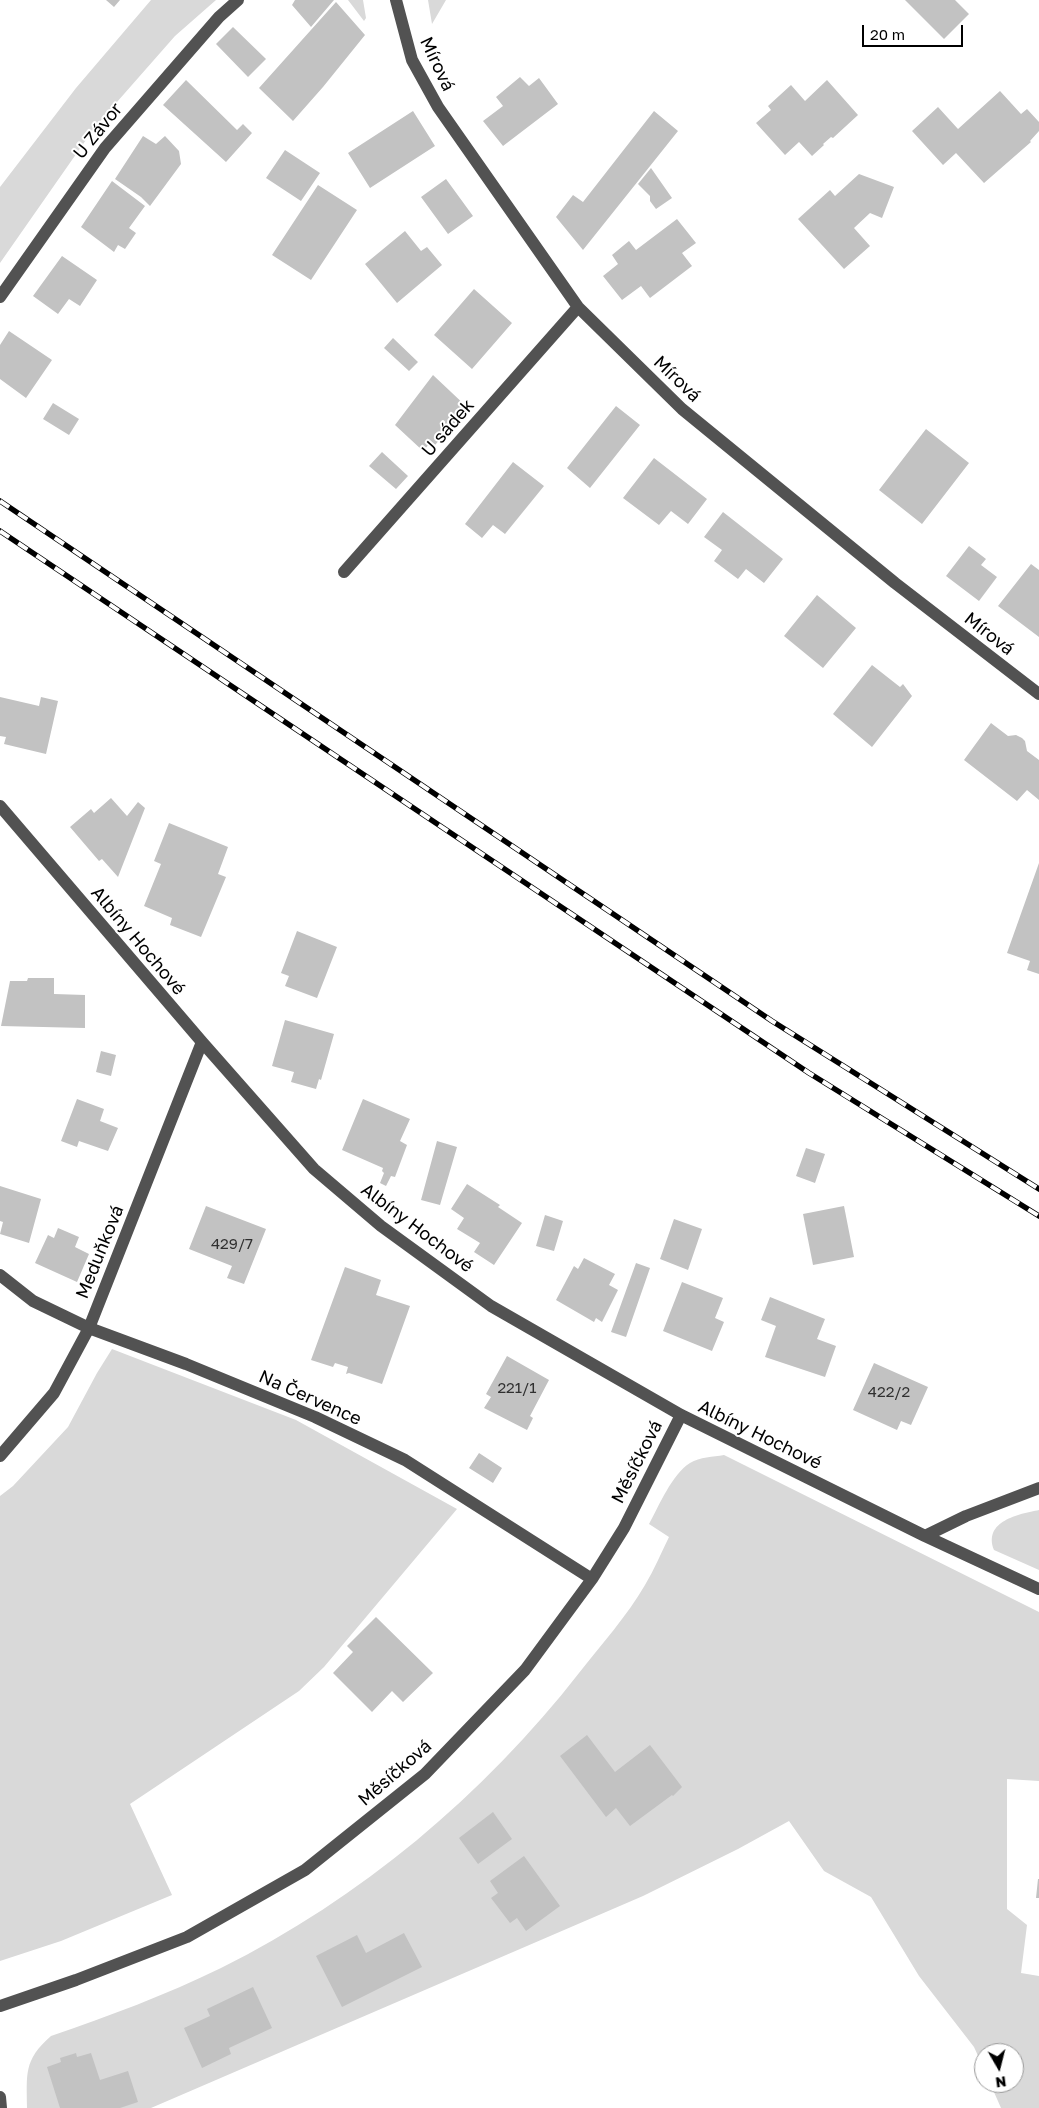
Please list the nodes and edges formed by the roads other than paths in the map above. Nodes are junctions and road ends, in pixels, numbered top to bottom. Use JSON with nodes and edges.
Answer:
{"nodes":[{"id":1,"x":238,"y":0,"type":"edge"},
{"id":2,"x":396,"y":0,"type":"edge"},
{"id":3,"x":0,"y":297,"type":"edge"},
{"id":4,"x":578,"y":307,"type":"junction"},
{"id":5,"x":344,"y":572,"type":"dead end"},
{"id":6,"x":1039,"y":694,"type":"edge"},
{"id":7,"x":0,"y":806,"type":"edge"},
{"id":8,"x":202,"y":1042,"type":"junction"},
{"id":9,"x":0,"y":1275,"type":"edge"},
{"id":10,"x":89,"y":1328,"type":"junction"},
{"id":11,"x":681,"y":1415,"type":"junction"},
{"id":12,"x":0,"y":1456,"type":"edge"},
{"id":13,"x":1039,"y":1488,"type":"edge"},
{"id":14,"x":925,"y":1536,"type":"junction"},
{"id":15,"x":592,"y":1579,"type":"junction"},
{"id":16,"x":1039,"y":1589,"type":"edge"},
{"id":17,"x":0,"y":2006,"type":"edge"},
{"id":18,"x":0,"y":2098,"type":"edge"},
{"id":19,"x":0,"y":2108,"type":"edge"}],
"edges":[{"from":1,"to":3,"type":"street","name":"U Závor"},
{"from":2,"to":4,"type":"street","name":"Mírová"},
{"from":4,"to":5,"type":"street","name":"U sádek"},
{"from":4,"to":6,"type":"street","name":"Mírová"},
{"from":7,"to":8,"type":"street","name":"Albíny Hochové"},
{"from":8,"to":10,"type":"street","name":"Meduňková"},
{"from":8,"to":11,"type":"street","name":"Albíny Hochové"},
{"from":9,"to":10,"type":"street","name":"Na Července"},
{"from":10,"to":12,"type":"street","name":"Meduňková"},
{"from":10,"to":15,"type":"street","name":"Na Července"},
{"from":11,"to":14,"type":"street","name":"Albíny Hochové"},
{"from":11,"to":15,"type":"street","name":"Měsíčková"},
{"from":13,"to":14,"type":"street"},
{"from":14,"to":16,"type":"street","name":"Albíny Hochové"},
{"from":15,"to":17,"type":"street","name":"Měsíčková"},
{"from":18,"to":19,"type":"street"}]}
